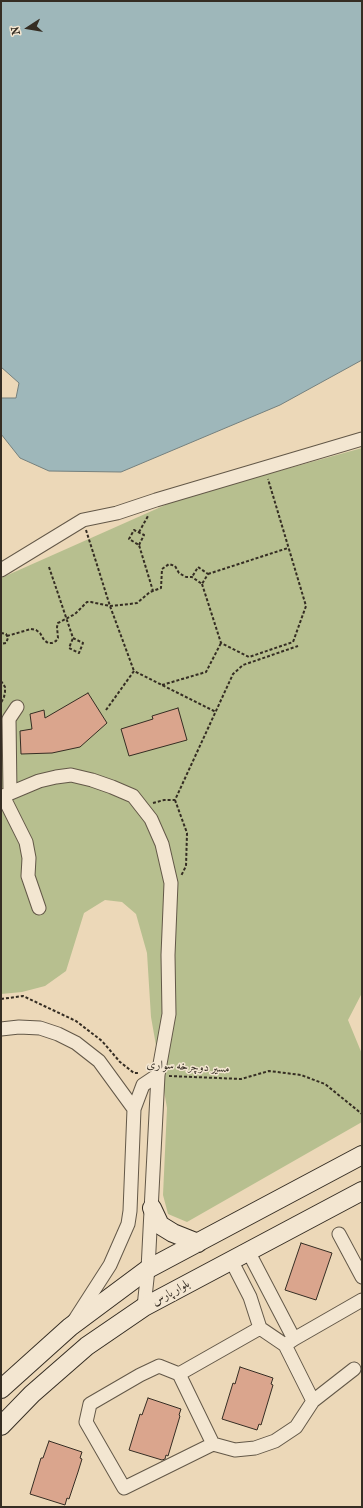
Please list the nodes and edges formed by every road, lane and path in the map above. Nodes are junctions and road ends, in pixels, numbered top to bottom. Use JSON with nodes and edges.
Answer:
{"nodes":[{"id":1,"x":362,"y":439,"type":"edge"},
{"id":2,"x":265,"y":468,"type":"junction"},
{"id":3,"x":83,"y":520,"type":"junction"},
{"id":4,"x":139,"y":545,"type":"junction"},
{"id":5,"x":289,"y":548,"type":"junction"},
{"id":6,"x":49,"y":567,"type":"dead end"},
{"id":7,"x":1,"y":570,"type":"edge"},
{"id":8,"x":208,"y":574,"type":"junction"},
{"id":9,"x":192,"y":578,"type":"junction"},
{"id":10,"x":202,"y":584,"type":"junction"},
{"id":11,"x":153,"y":591,"type":"junction"},
{"id":12,"x":110,"y":606,"type":"junction"},
{"id":13,"x":67,"y":618,"type":"junction"},
{"id":14,"x":1,"y":633,"type":"edge"},
{"id":15,"x":7,"y":636,"type":"junction"},
{"id":16,"x":73,"y":638,"type":"junction"},
{"id":17,"x":221,"y":643,"type":"junction"},
{"id":18,"x":1,"y":644,"type":"edge"},
{"id":19,"x":298,"y":646,"type":"dead end"},
{"id":20,"x":134,"y":671,"type":"junction"},
{"id":21,"x":1,"y":681,"type":"edge"},
{"id":22,"x":161,"y":685,"type":"junction"},
{"id":23,"x":1,"y":703,"type":"edge"},
{"id":24,"x":17,"y":707,"type":"dead end"},
{"id":25,"x":106,"y":710,"type":"dead end"},
{"id":26,"x":216,"y":712,"type":"junction"},
{"id":27,"x":4,"y":795,"type":"edge"},
{"id":28,"x":174,"y":800,"type":"junction"},
{"id":29,"x":144,"y":810,"type":"junction"},
{"id":30,"x":180,"y":879,"type":"dead end"},
{"id":31,"x":39,"y":908,"type":"dead end"},
{"id":32,"x":1,"y":999,"type":"edge"},
{"id":33,"x":1,"y":1029,"type":"edge"},
{"id":34,"x":158,"y":1075,"type":"junction"},
{"id":35,"x":134,"y":1109,"type":"junction"},
{"id":36,"x":362,"y":1114,"type":"edge"},
{"id":37,"x":362,"y":1155,"type":"edge"},
{"id":38,"x":362,"y":1191,"type":"edge"},
{"id":39,"x":152,"y":1208,"type":"junction"},
{"id":40,"x":339,"y":1234,"type":"dead end"},
{"id":41,"x":198,"y":1242,"type":"junction"},
{"id":42,"x":248,"y":1251,"type":"junction"},
{"id":43,"x":231,"y":1260,"type":"junction"},
{"id":44,"x":148,"y":1269,"type":"junction"},
{"id":45,"x":362,"y":1277,"type":"edge"},
{"id":46,"x":362,"y":1300,"type":"edge"},
{"id":47,"x":144,"y":1307,"type":"junction"},
{"id":48,"x":70,"y":1326,"type":"junction"},
{"id":49,"x":260,"y":1328,"type":"junction"},
{"id":50,"x":290,"y":1342,"type":"junction"},
{"id":51,"x":354,"y":1369,"type":"dead end"},
{"id":52,"x":179,"y":1374,"type":"junction"},
{"id":53,"x":1,"y":1389,"type":"edge"},
{"id":54,"x":313,"y":1401,"type":"junction"},
{"id":55,"x":1,"y":1426,"type":"edge"},
{"id":56,"x":213,"y":1444,"type":"junction"}],
"edges":[{"from":1,"to":2,"type":"street"},
{"from":2,"to":3,"type":"street"},
{"from":2,"to":5,"type":"path"},
{"from":3,"to":7,"type":"street"},
{"from":3,"to":12,"type":"path"},
{"from":4,"to":4,"type":"path"},
{"from":4,"to":11,"type":"path"},
{"from":5,"to":8,"type":"path"},
{"from":5,"to":17,"type":"path"},
{"from":6,"to":13,"type":"path"},
{"from":8,"to":9,"type":"path"},
{"from":8,"to":10,"type":"path"},
{"from":9,"to":10,"type":"path"},
{"from":9,"to":11,"type":"path"},
{"from":10,"to":17,"type":"path"},
{"from":11,"to":12,"type":"path"},
{"from":12,"to":13,"type":"path"},
{"from":12,"to":20,"type":"path"},
{"from":13,"to":15,"type":"path"},
{"from":13,"to":16,"type":"path"},
{"from":14,"to":15,"type":"path"},
{"from":15,"to":18,"type":"path"},
{"from":16,"to":16,"type":"path"},
{"from":17,"to":22,"type":"path"},
{"from":19,"to":26,"type":"path"},
{"from":20,"to":22,"type":"path"},
{"from":20,"to":25,"type":"path"},
{"from":21,"to":23,"type":"path"},
{"from":22,"to":26,"type":"path"},
{"from":24,"to":27,"type":"street"},
{"from":26,"to":28,"type":"path"},
{"from":27,"to":29,"type":"street"},
{"from":27,"to":31,"type":"street"},
{"from":28,"to":29,"type":"path"},
{"from":28,"to":30,"type":"path"},
{"from":29,"to":34,"type":"street"},
{"from":32,"to":34,"type":"path","name":"مسیر دوچرخه سواری"},
{"from":33,"to":35,"type":"street"},
{"from":34,"to":35,"type":"street"},
{"from":34,"to":36,"type":"path","name":"مسیر دوچرخه سواری"},
{"from":34,"to":39,"type":"street"},
{"from":35,"to":48,"type":"street"},
{"from":37,"to":41,"type":"main road"},
{"from":38,"to":42,"type":"main road","name":"بلوار پارس"},
{"from":39,"to":41,"type":"main road"},
{"from":39,"to":44,"type":"street"},
{"from":40,"to":45,"type":"street"},
{"from":41,"to":44,"type":"main road"},
{"from":42,"to":43,"type":"main road","name":"بلوار پارس"},
{"from":42,"to":50,"type":"street"},
{"from":43,"to":47,"type":"main road","name":"بلوار پارس"},
{"from":43,"to":49,"type":"street"},
{"from":44,"to":47,"type":"street"},
{"from":44,"to":48,"type":"main road"},
{"from":46,"to":50,"type":"street"},
{"from":47,"to":55,"type":"main road","name":"بلوار پارس"},
{"from":48,"to":53,"type":"main road"},
{"from":49,"to":50,"type":"street"},
{"from":49,"to":52,"type":"street"},
{"from":50,"to":54,"type":"street"},
{"from":51,"to":54,"type":"street"},
{"from":52,"to":56,"type":"street"},
{"from":52,"to":56,"type":"street"},
{"from":54,"to":56,"type":"street"}]}
